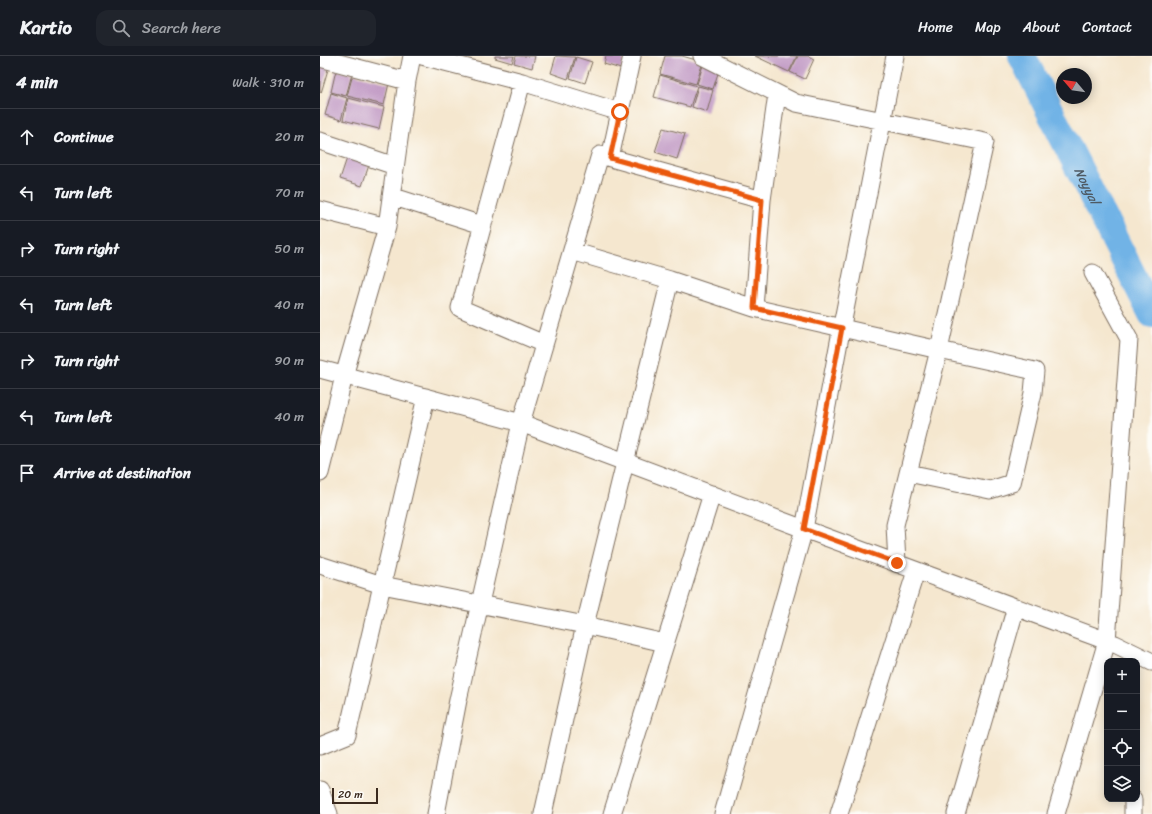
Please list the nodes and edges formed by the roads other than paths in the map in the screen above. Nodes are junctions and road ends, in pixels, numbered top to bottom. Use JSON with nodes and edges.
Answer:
{"nodes":[{"id":1,"x":412,"y":56,"type":"edge"},
{"id":2,"x":422,"y":56,"type":"edge"},
{"id":3,"x":632,"y":56,"type":"edge"},
{"id":4,"x":702,"y":56,"type":"edge"},
{"id":5,"x":894,"y":56,"type":"edge"},
{"id":6,"x":320,"y":58,"type":"edge"},
{"id":7,"x":407,"y":81,"type":"junction"},
{"id":8,"x":522,"y":82,"type":"junction"},
{"id":9,"x":778,"y":94,"type":"junction"},
{"id":10,"x":620,"y":112,"type":"junction"},
{"id":11,"x":881,"y":120,"type":"junction"},
{"id":12,"x":320,"y":141,"type":"edge"},
{"id":13,"x":610,"y":158,"type":"junction"},
{"id":14,"x":395,"y":166,"type":"junction"},
{"id":15,"x":391,"y":196,"type":"junction"},
{"id":16,"x":762,"y":200,"type":"junction"},
{"id":17,"x":320,"y":210,"type":"edge"},
{"id":18,"x":482,"y":226,"type":"junction"},
{"id":19,"x":387,"y":228,"type":"junction"},
{"id":20,"x":572,"y":251,"type":"junction"},
{"id":21,"x":1093,"y":273,"type":"dead end"},
{"id":22,"x":670,"y":280,"type":"junction"},
{"id":23,"x":754,"y":308,"type":"junction"},
{"id":24,"x":842,"y":328,"type":"junction"},
{"id":25,"x":544,"y":344,"type":"junction"},
{"id":26,"x":939,"y":350,"type":"junction"},
{"id":27,"x":320,"y":369,"type":"edge"},
{"id":28,"x":344,"y":376,"type":"junction"},
{"id":29,"x":426,"y":397,"type":"junction"},
{"id":30,"x":521,"y":422,"type":"junction"},
{"id":31,"x":626,"y":462,"type":"junction"},
{"id":32,"x":320,"y":473,"type":"edge"},
{"id":33,"x":908,"y":473,"type":"junction"},
{"id":34,"x":712,"y":494,"type":"junction"},
{"id":35,"x":804,"y":529,"type":"junction"},
{"id":36,"x":897,"y":563,"type":"junction"},
{"id":37,"x":320,"y":565,"type":"edge"},
{"id":38,"x":916,"y":571,"type":"junction"},
{"id":39,"x":382,"y":585,"type":"junction"},
{"id":40,"x":480,"y":604,"type":"junction"},
{"id":41,"x":1016,"y":607,"type":"junction"},
{"id":42,"x":585,"y":625,"type":"junction"},
{"id":43,"x":1107,"y":641,"type":"junction"},
{"id":44,"x":665,"y":643,"type":"junction"},
{"id":45,"x":1135,"y":657,"type":"edge"},
{"id":46,"x":1152,"y":662,"type":"edge"},
{"id":47,"x":320,"y":746,"type":"edge"},
{"id":48,"x":320,"y":790,"type":"edge"},
{"id":49,"x":1133,"y":802,"type":"edge"},
{"id":50,"x":329,"y":814,"type":"edge"},
{"id":51,"x":436,"y":814,"type":"edge"},
{"id":52,"x":543,"y":814,"type":"edge"},
{"id":53,"x":612,"y":814,"type":"edge"},
{"id":54,"x":723,"y":814,"type":"edge"},
{"id":55,"x":839,"y":814,"type":"edge"},
{"id":56,"x":956,"y":814,"type":"edge"},
{"id":57,"x":1056,"y":814,"type":"edge"},
{"id":58,"x":1133,"y":814,"type":"edge"}],
"edges":[{"from":1,"to":7,"type":"street"},
{"from":2,"to":8,"type":"street"},
{"from":3,"to":10,"type":"street"},
{"from":4,"to":9,"type":"street"},
{"from":5,"to":11,"type":"street"},
{"from":6,"to":7,"type":"street"},
{"from":7,"to":14,"type":"street"},
{"from":8,"to":10,"type":"street"},
{"from":8,"to":18,"type":"street"},
{"from":9,"to":11,"type":"street"},
{"from":9,"to":16,"type":"street"},
{"from":10,"to":13,"type":"street"},
{"from":11,"to":24,"type":"street"},
{"from":11,"to":26,"type":"street"},
{"from":12,"to":14,"type":"street"},
{"from":13,"to":16,"type":"street"},
{"from":13,"to":20,"type":"street"},
{"from":14,"to":15,"type":"street"},
{"from":15,"to":18,"type":"street"},
{"from":15,"to":19,"type":"street"},
{"from":16,"to":23,"type":"street"},
{"from":17,"to":19,"type":"street"},
{"from":18,"to":25,"type":"street"},
{"from":19,"to":28,"type":"street"},
{"from":20,"to":22,"type":"street"},
{"from":20,"to":25,"type":"street"},
{"from":21,"to":43,"type":"street"},
{"from":22,"to":23,"type":"street"},
{"from":22,"to":31,"type":"street"},
{"from":23,"to":24,"type":"street"},
{"from":24,"to":26,"type":"street"},
{"from":24,"to":35,"type":"street"},
{"from":25,"to":30,"type":"street"},
{"from":26,"to":33,"type":"street"},
{"from":26,"to":33,"type":"street"},
{"from":27,"to":28,"type":"street"},
{"from":28,"to":29,"type":"street"},
{"from":28,"to":32,"type":"street"},
{"from":29,"to":30,"type":"street"},
{"from":29,"to":39,"type":"street"},
{"from":30,"to":31,"type":"street"},
{"from":30,"to":40,"type":"street"},
{"from":31,"to":34,"type":"street"},
{"from":31,"to":42,"type":"street"},
{"from":33,"to":36,"type":"street"},
{"from":34,"to":35,"type":"street"},
{"from":34,"to":44,"type":"street"},
{"from":35,"to":36,"type":"street"},
{"from":35,"to":54,"type":"street"},
{"from":36,"to":38,"type":"street"},
{"from":37,"to":39,"type":"street"},
{"from":38,"to":41,"type":"street"},
{"from":38,"to":55,"type":"street"},
{"from":39,"to":40,"type":"street"},
{"from":39,"to":47,"type":"street"},
{"from":40,"to":42,"type":"street"},
{"from":40,"to":51,"type":"street"},
{"from":41,"to":43,"type":"street"},
{"from":41,"to":56,"type":"street"},
{"from":42,"to":44,"type":"street"},
{"from":42,"to":52,"type":"street"},
{"from":43,"to":45,"type":"street"},
{"from":43,"to":57,"type":"street"},
{"from":44,"to":53,"type":"street"},
{"from":45,"to":46,"type":"street"},
{"from":48,"to":50,"type":"street"},
{"from":49,"to":58,"type":"street"}]}
